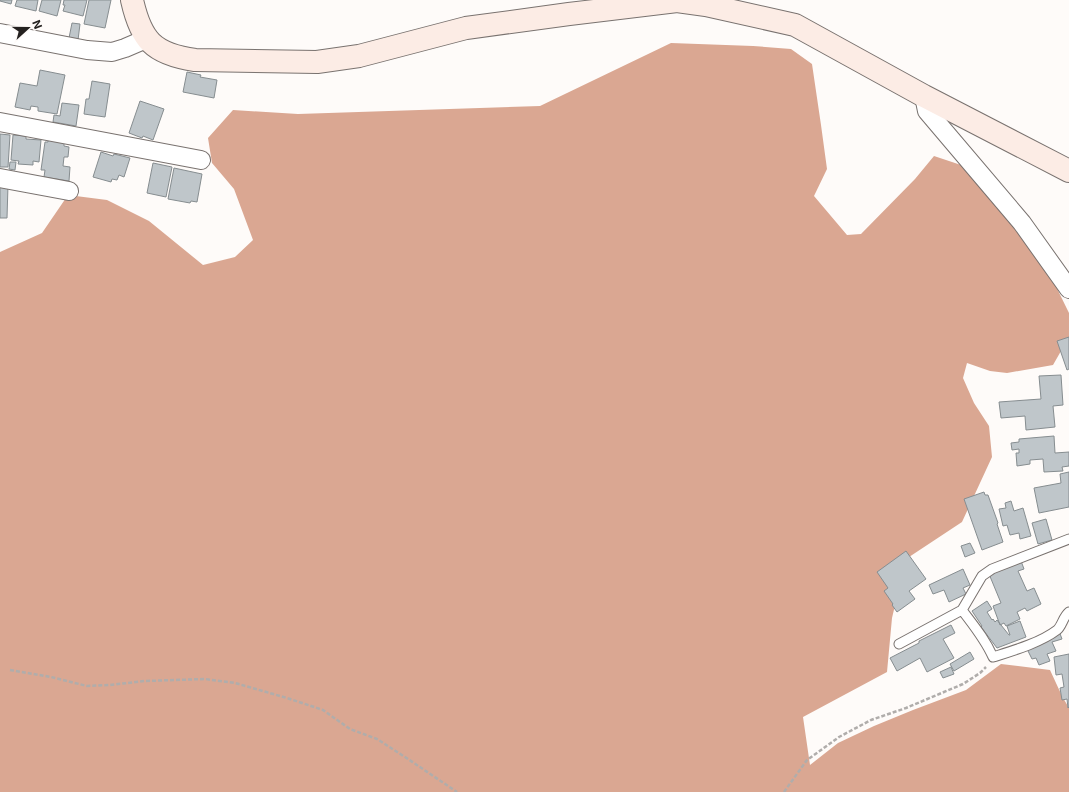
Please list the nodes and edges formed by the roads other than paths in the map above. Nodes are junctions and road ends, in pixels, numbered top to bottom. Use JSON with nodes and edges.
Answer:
{"nodes":[{"id":1,"x":132,"y":0,"type":"edge"},
{"id":2,"x":0,"y":33,"type":"edge"},
{"id":3,"x":146,"y":39,"type":"junction"},
{"id":4,"x":924,"y":96,"type":"junction"},
{"id":5,"x":0,"y":122,"type":"edge"},
{"id":6,"x":201,"y":160,"type":"dead end"},
{"id":7,"x":1069,"y":171,"type":"edge"},
{"id":8,"x":0,"y":178,"type":"edge"},
{"id":9,"x":69,"y":191,"type":"dead end"},
{"id":10,"x":1069,"y":289,"type":"edge"},
{"id":11,"x":1069,"y":539,"type":"edge"},
{"id":12,"x":962,"y":610,"type":"junction"},
{"id":13,"x":1069,"y":612,"type":"edge"},
{"id":14,"x":899,"y":644,"type":"dead end"}],
"edges":[{"from":1,"to":3,"type":"street"},
{"from":2,"to":3,"type":"street"},
{"from":3,"to":4,"type":"street"},
{"from":4,"to":7,"type":"street"},
{"from":4,"to":10,"type":"street"},
{"from":5,"to":6,"type":"street"},
{"from":8,"to":9,"type":"street"},
{"from":11,"to":12,"type":"lane"},
{"from":12,"to":13,"type":"lane"},
{"from":12,"to":14,"type":"lane"}]}
